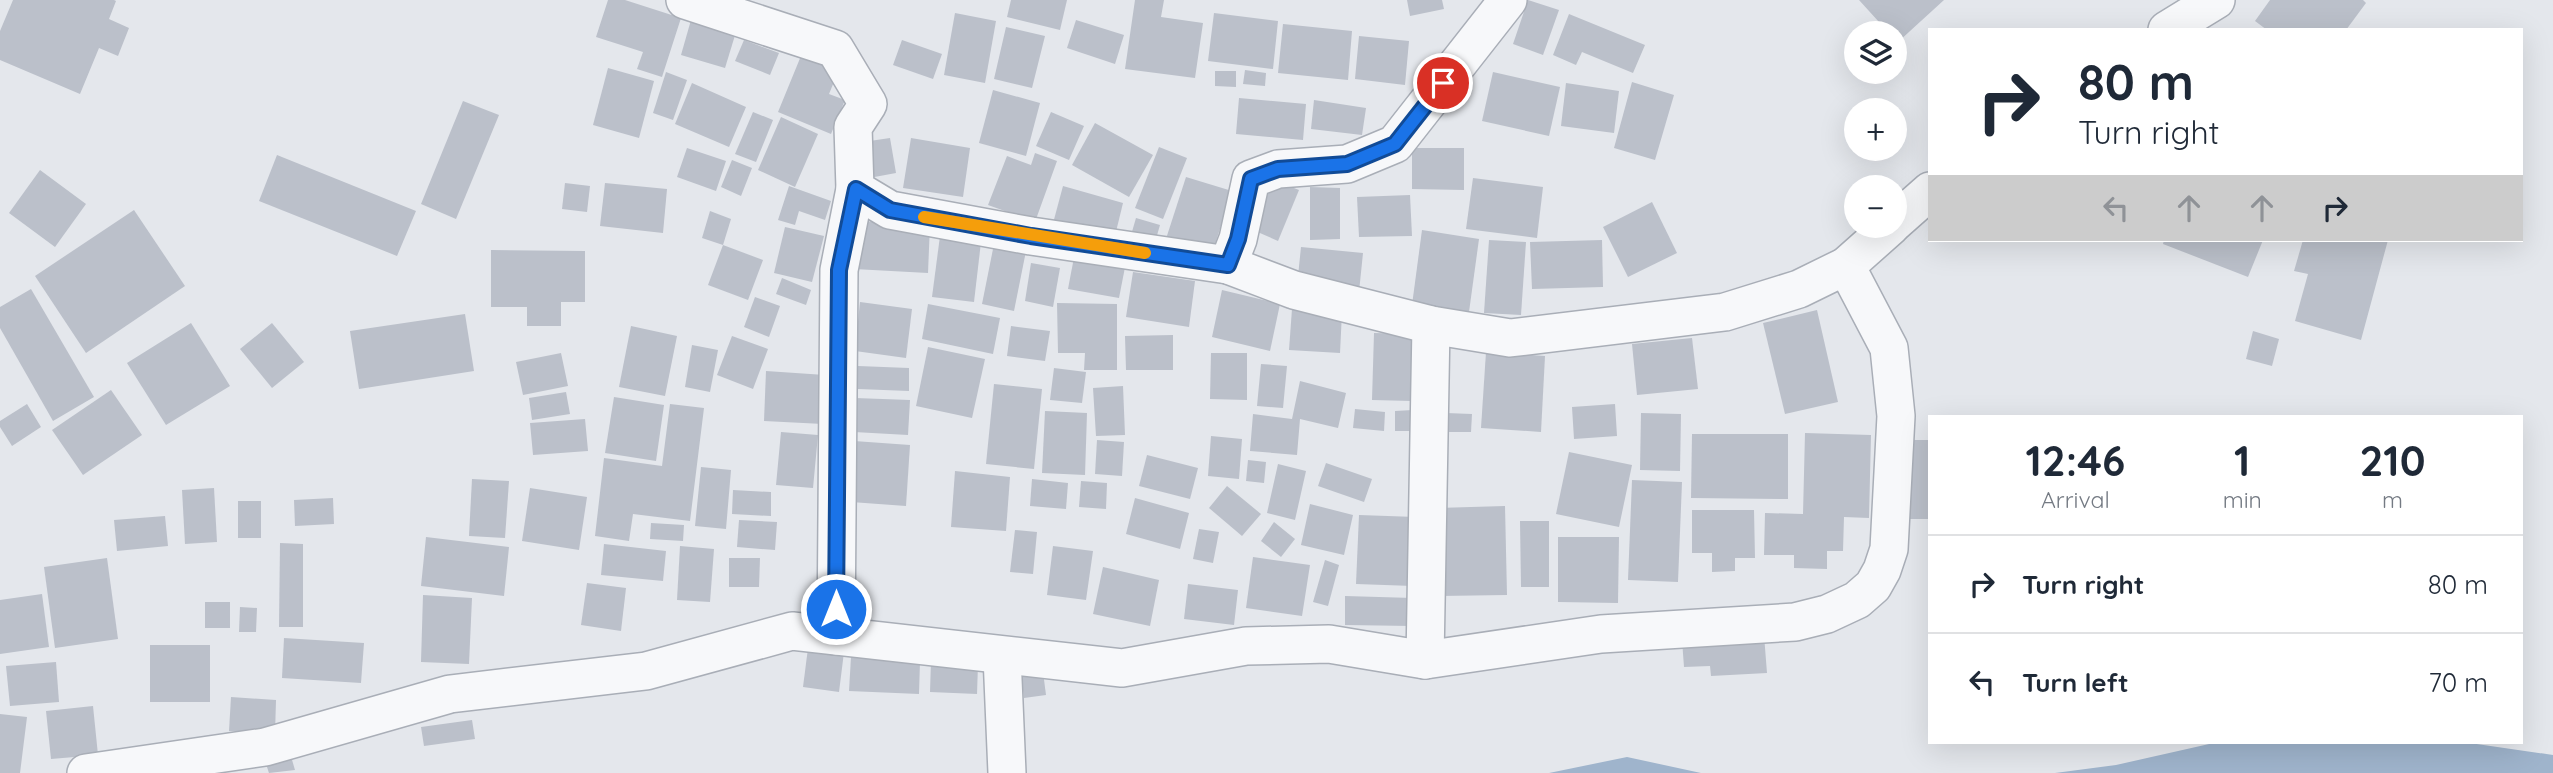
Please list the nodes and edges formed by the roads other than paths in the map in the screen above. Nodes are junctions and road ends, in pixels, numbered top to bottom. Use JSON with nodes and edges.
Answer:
{"nodes":[{"id":1,"x":685,"y":0,"type":"edge"},
{"id":2,"x":1507,"y":0,"type":"edge"},
{"id":3,"x":2216,"y":0,"type":"edge"},
{"id":4,"x":2170,"y":28,"type":"edge"},
{"id":5,"x":856,"y":189,"type":"junction"},
{"id":6,"x":1928,"y":193,"type":"edge"},
{"id":7,"x":1907,"y":211,"type":"edge"},
{"id":8,"x":1878,"y":238,"type":"edge"},
{"id":9,"x":1228,"y":265,"type":"junction"},
{"id":10,"x":1846,"y":267,"type":"junction"},
{"id":11,"x":1431,"y":325,"type":"junction"},
{"id":12,"x":836,"y":636,"type":"junction"},
{"id":13,"x":1002,"y":656,"type":"junction"},
{"id":14,"x":1425,"y":660,"type":"junction"},
{"id":15,"x":86,"y":773,"type":"edge"},
{"id":16,"x":1007,"y":773,"type":"edge"}],
"edges":[{"from":1,"to":5,"type":"street"},
{"from":2,"to":9,"type":"street"},
{"from":3,"to":4,"type":"street"},
{"from":5,"to":9,"type":"street"},
{"from":5,"to":12,"type":"street"},
{"from":6,"to":7,"type":"street"},
{"from":8,"to":10,"type":"street"},
{"from":9,"to":11,"type":"street"},
{"from":10,"to":11,"type":"street"},
{"from":10,"to":14,"type":"street"},
{"from":11,"to":14,"type":"street"},
{"from":12,"to":13,"type":"street"},
{"from":12,"to":15,"type":"street"},
{"from":13,"to":14,"type":"street"},
{"from":13,"to":16,"type":"street"}]}
